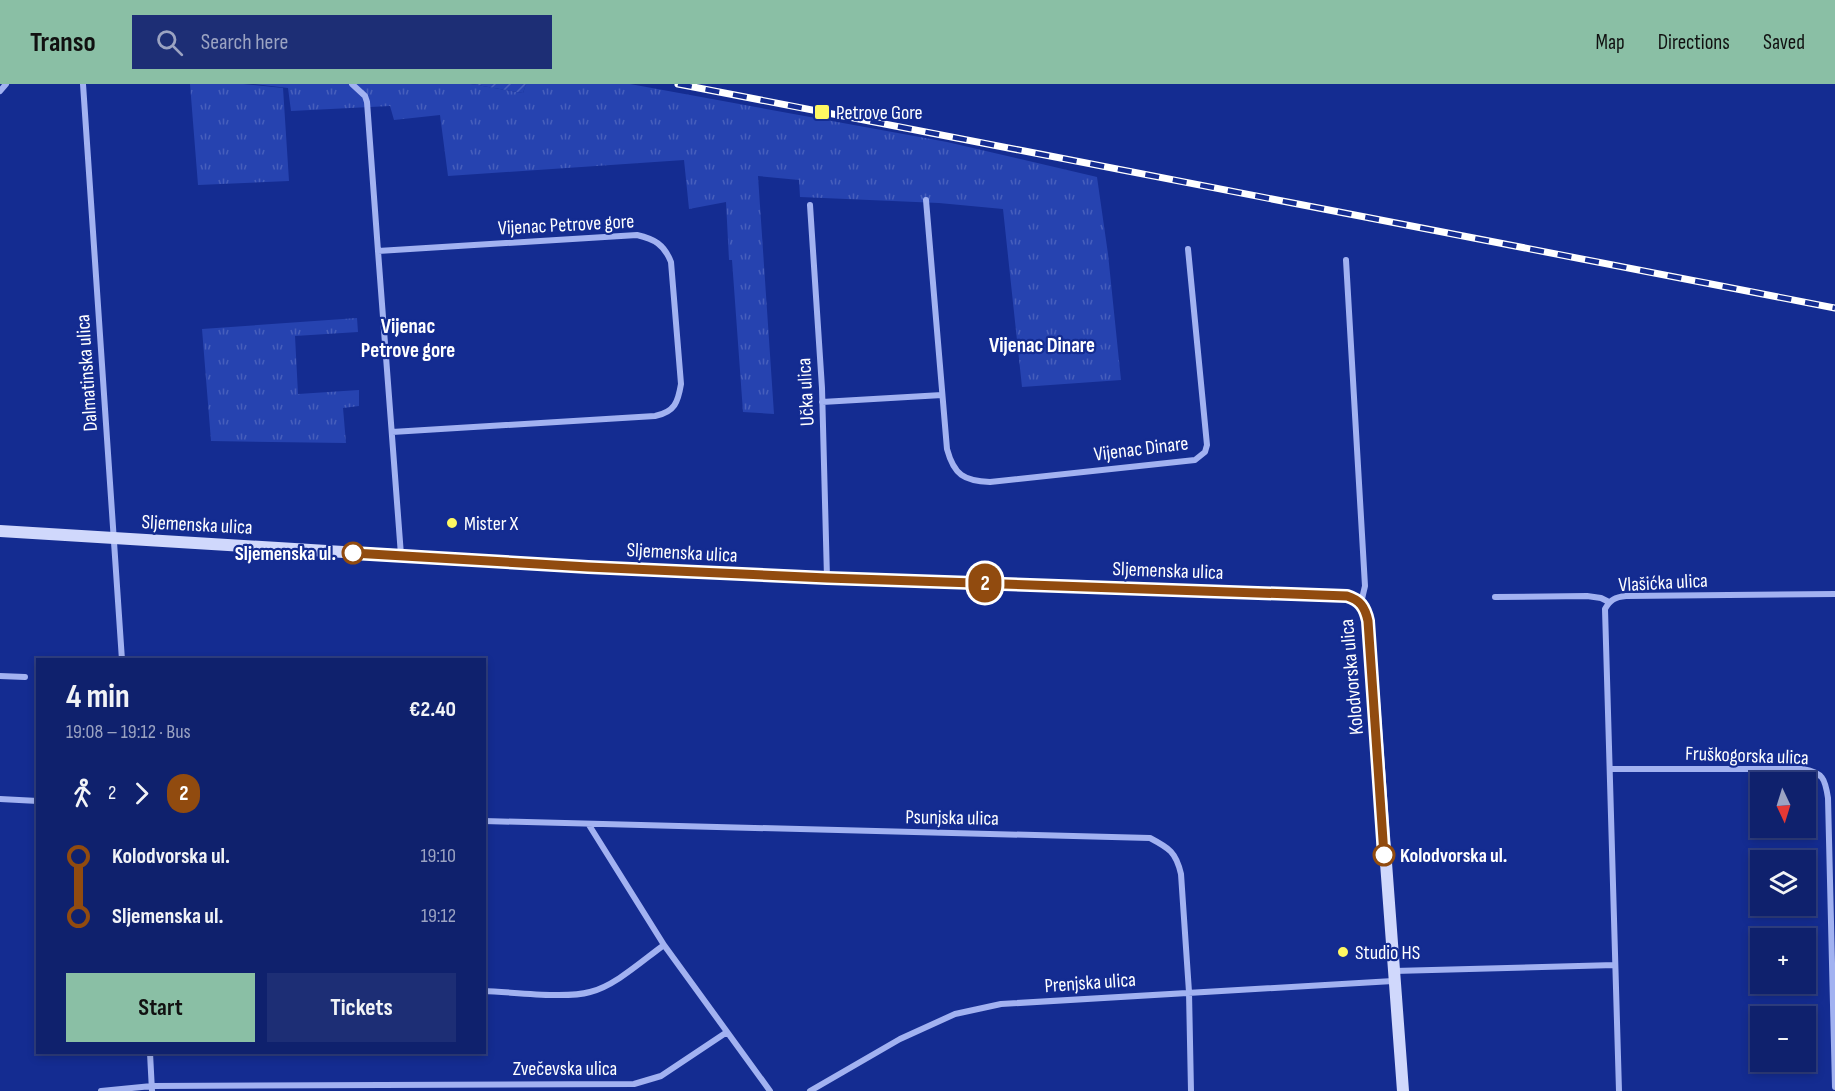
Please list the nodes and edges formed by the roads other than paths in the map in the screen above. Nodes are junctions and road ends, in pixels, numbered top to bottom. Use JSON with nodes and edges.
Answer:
{"nodes":[{"id":1,"x":6,"y":84,"type":"edge"},
{"id":2,"x":83,"y":84,"type":"edge"},
{"id":3,"x":352,"y":84,"type":"edge"},
{"id":4,"x":0,"y":91,"type":"edge"},
{"id":5,"x":926,"y":200,"type":"dead end"},
{"id":6,"x":810,"y":205,"type":"dead end"},
{"id":7,"x":1188,"y":249,"type":"dead end"},
{"id":8,"x":378,"y":251,"type":"junction"},
{"id":9,"x":1346,"y":260,"type":"dead end"},
{"id":10,"x":942,"y":395,"type":"junction"},
{"id":11,"x":822,"y":402,"type":"junction"},
{"id":12,"x":392,"y":432,"type":"junction"},
{"id":13,"x":0,"y":531,"type":"edge"},
{"id":14,"x":114,"y":538,"type":"junction"},
{"id":15,"x":401,"y":555,"type":"junction"},
{"id":16,"x":827,"y":578,"type":"junction"},
{"id":17,"x":1835,"y":594,"type":"edge"},
{"id":18,"x":1495,"y":597,"type":"dead end"},
{"id":19,"x":1609,"y":602,"type":"junction"},
{"id":20,"x":1361,"y":603,"type":"junction"},
{"id":21,"x":122,"y":658,"type":"edge"},
{"id":22,"x":0,"y":676,"type":"edge"},
{"id":23,"x":25,"y":678,"type":"dead end"},
{"id":24,"x":1611,"y":769,"type":"junction"},
{"id":25,"x":0,"y":799,"type":"edge"},
{"id":26,"x":36,"y":801,"type":"edge"},
{"id":27,"x":486,"y":821,"type":"edge"},
{"id":28,"x":589,"y":825,"type":"junction"},
{"id":29,"x":664,"y":945,"type":"junction"},
{"id":30,"x":1616,"y":965,"type":"junction"},
{"id":31,"x":1393,"y":976,"type":"junction"},
{"id":32,"x":486,"y":991,"type":"edge"},
{"id":33,"x":1189,"y":992,"type":"junction"},
{"id":34,"x":727,"y":1032,"type":"junction"},
{"id":35,"x":150,"y":1054,"type":"edge"},
{"id":36,"x":1835,"y":1087,"type":"edge"},
{"id":37,"x":152,"y":1089,"type":"edge"},
{"id":38,"x":101,"y":1091,"type":"edge"},
{"id":39,"x":770,"y":1091,"type":"edge"},
{"id":40,"x":810,"y":1091,"type":"edge"},
{"id":41,"x":1191,"y":1091,"type":"edge"},
{"id":42,"x":1403,"y":1091,"type":"edge"},
{"id":43,"x":1619,"y":1091,"type":"edge"}],
"edges":[{"from":1,"to":4,"type":"street"},
{"from":2,"to":14,"type":"street","name":"Dalmatinska ulica"},
{"from":3,"to":8,"type":"street"},
{"from":5,"to":10,"type":"street","name":"Vijenac Dinare"},
{"from":6,"to":11,"type":"street","name":"Učka ulica"},
{"from":7,"to":10,"type":"street","name":"Vijenac Dinare"},
{"from":8,"to":12,"type":"street"},
{"from":8,"to":12,"type":"street","name":"Vijenac Petrove gore"},
{"from":9,"to":20,"type":"street","name":"Kolodvorska ulica"},
{"from":10,"to":11,"type":"street"},
{"from":11,"to":16,"type":"street","name":"Učka ulica"},
{"from":12,"to":15,"type":"street"},
{"from":13,"to":14,"type":"street","name":"Sljemenska ulica"},
{"from":14,"to":15,"type":"street","name":"Sljemenska ulica"},
{"from":14,"to":21,"type":"street","name":"Dalmatinska ulica"},
{"from":15,"to":16,"type":"street","name":"Sljemenska ulica"},
{"from":16,"to":20,"type":"street","name":"Sljemenska ulica"},
{"from":17,"to":19,"type":"street","name":"Vlašićka ulica"},
{"from":18,"to":19,"type":"street","name":"Vlašićka ulica"},
{"from":19,"to":24,"type":"street"},
{"from":20,"to":31,"type":"street","name":"Kolodvorska ulica"},
{"from":22,"to":23,"type":"street"},
{"from":24,"to":30,"type":"street"},
{"from":24,"to":36,"type":"street","name":"Fruškogorska ulica"},
{"from":25,"to":26,"type":"street"},
{"from":27,"to":28,"type":"street","name":"Psunjska ulica"},
{"from":28,"to":29,"type":"street"},
{"from":28,"to":33,"type":"street","name":"Psunjska ulica"},
{"from":29,"to":32,"type":"street"},
{"from":29,"to":34,"type":"street"},
{"from":30,"to":31,"type":"street"},
{"from":30,"to":43,"type":"street"},
{"from":31,"to":33,"type":"street","name":"Prenjska ulica"},
{"from":31,"to":42,"type":"street","name":"Kolodvorska ulica"},
{"from":33,"to":40,"type":"street","name":"Prenjska ulica"},
{"from":33,"to":41,"type":"street","name":"Psunjska ulica"},
{"from":34,"to":37,"type":"street","name":"Zvečevska ulica"},
{"from":34,"to":39,"type":"street"},
{"from":35,"to":37,"type":"street"},
{"from":37,"to":38,"type":"street","name":"Zvečevska ulica"}]}
